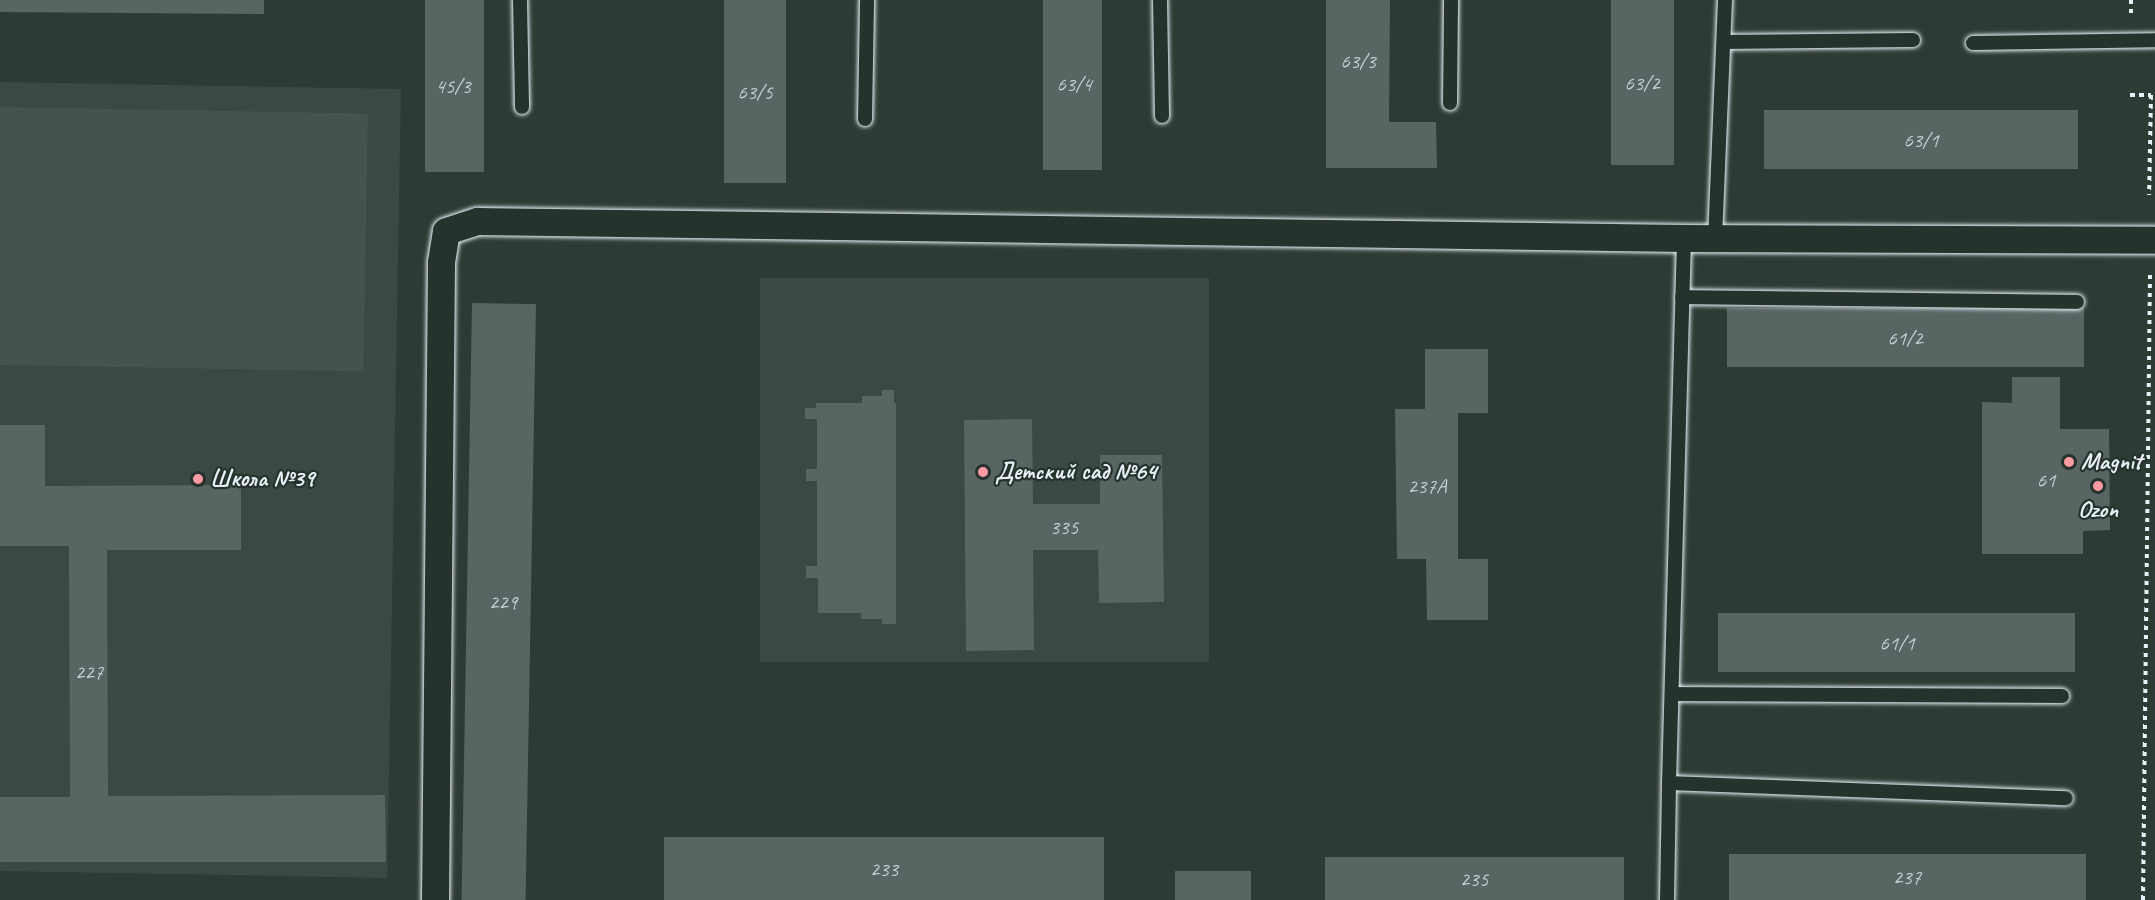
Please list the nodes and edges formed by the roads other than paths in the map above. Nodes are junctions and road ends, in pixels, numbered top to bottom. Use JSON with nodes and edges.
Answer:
{"nodes":[{"id":1,"x":520,"y":0,"type":"edge"},
{"id":2,"x":867,"y":0,"type":"edge"},
{"id":3,"x":1161,"y":0,"type":"edge"},
{"id":4,"x":1450,"y":0,"type":"edge"},
{"id":5,"x":1725,"y":0,"type":"edge"},
{"id":6,"x":1913,"y":40,"type":"dead end"},
{"id":7,"x":2155,"y":40,"type":"edge"},
{"id":8,"x":1724,"y":42,"type":"junction"},
{"id":9,"x":1973,"y":43,"type":"dead end"},
{"id":10,"x":1450,"y":103,"type":"dead end"},
{"id":11,"x":522,"y":107,"type":"dead end"},
{"id":12,"x":1162,"y":116,"type":"dead end"},
{"id":13,"x":865,"y":119,"type":"dead end"},
{"id":14,"x":1684,"y":238,"type":"junction"},
{"id":15,"x":1715,"y":239,"type":"junction"},
{"id":16,"x":2155,"y":240,"type":"edge"},
{"id":17,"x":1682,"y":297,"type":"junction"},
{"id":18,"x":2077,"y":302,"type":"dead end"},
{"id":19,"x":1672,"y":694,"type":"junction"},
{"id":20,"x":2062,"y":696,"type":"dead end"},
{"id":21,"x":1669,"y":783,"type":"junction"},
{"id":22,"x":2066,"y":798,"type":"dead end"},
{"id":23,"x":435,"y":900,"type":"edge"},
{"id":24,"x":1667,"y":900,"type":"edge"}],
"edges":[{"from":1,"to":11,"type":"lane"},
{"from":2,"to":13,"type":"lane"},
{"from":3,"to":12,"type":"lane"},
{"from":4,"to":10,"type":"lane"},
{"from":5,"to":8,"type":"lane"},
{"from":6,"to":8,"type":"lane"},
{"from":7,"to":9,"type":"lane"},
{"from":8,"to":15,"type":"lane"},
{"from":14,"to":15,"type":"street"},
{"from":14,"to":17,"type":"lane"},
{"from":14,"to":23,"type":"street"},
{"from":15,"to":16,"type":"street"},
{"from":17,"to":18,"type":"lane"},
{"from":17,"to":19,"type":"lane"},
{"from":19,"to":20,"type":"lane"},
{"from":19,"to":21,"type":"lane"},
{"from":21,"to":22,"type":"lane"},
{"from":21,"to":24,"type":"lane"}]}
